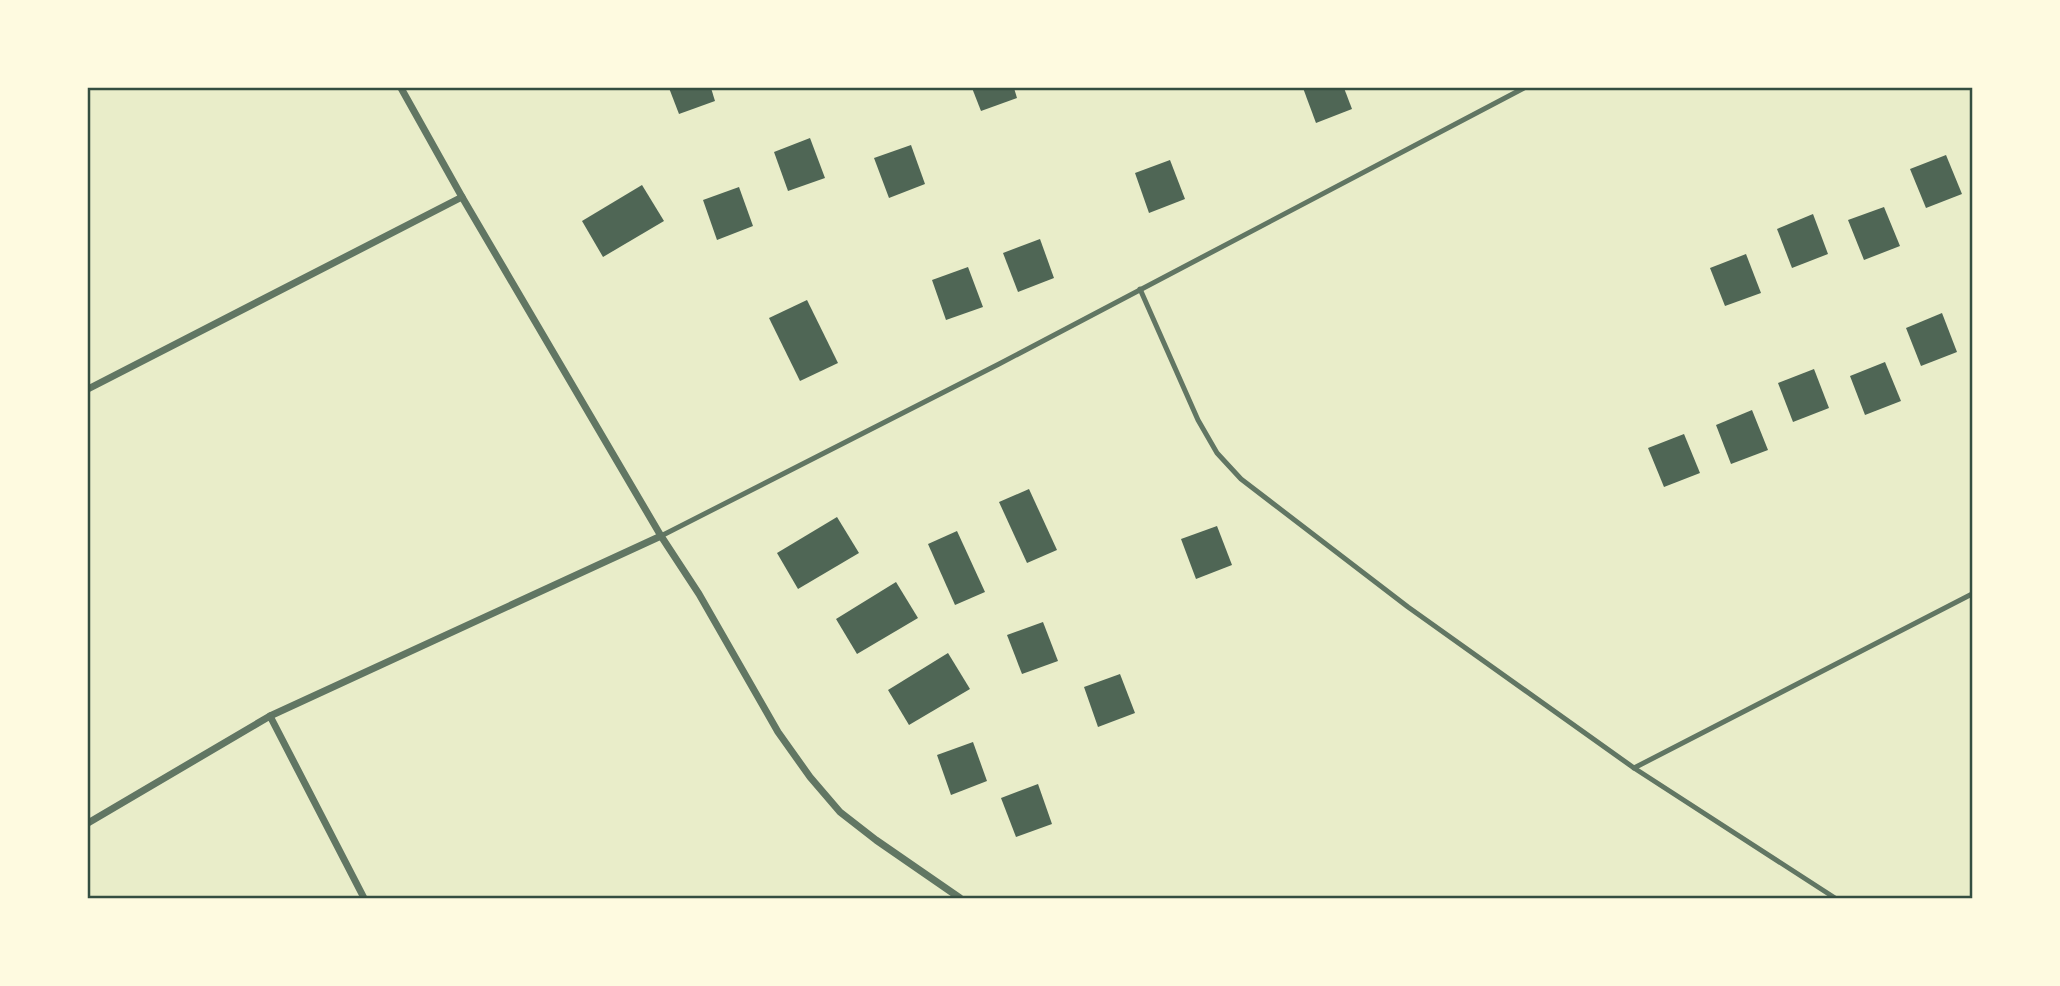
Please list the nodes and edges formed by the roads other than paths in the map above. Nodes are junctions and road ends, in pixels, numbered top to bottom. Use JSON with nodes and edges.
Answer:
{"nodes":[{"id":1,"x":401,"y":88,"type":"edge"},
{"id":2,"x":1524,"y":88,"type":"edge"},
{"id":3,"x":462,"y":197,"type":"junction"},
{"id":4,"x":1140,"y":289,"type":"junction"},
{"id":5,"x":88,"y":389,"type":"edge"},
{"id":6,"x":661,"y":536,"type":"junction"},
{"id":7,"x":1972,"y":594,"type":"edge"},
{"id":8,"x":270,"y":716,"type":"junction"},
{"id":9,"x":1634,"y":768,"type":"junction"},
{"id":10,"x":88,"y":823,"type":"edge"},
{"id":11,"x":365,"y":898,"type":"edge"},
{"id":12,"x":960,"y":898,"type":"edge"},
{"id":13,"x":1835,"y":898,"type":"edge"}],
"edges":[{"from":1,"to":3,"type":"street"},
{"from":2,"to":4,"type":"lane"},
{"from":3,"to":5,"type":"street"},
{"from":3,"to":6,"type":"street"},
{"from":4,"to":6,"type":"lane"},
{"from":4,"to":9,"type":"lane"},
{"from":6,"to":8,"type":"street"},
{"from":6,"to":12,"type":"street"},
{"from":7,"to":9,"type":"lane"},
{"from":8,"to":10,"type":"street"},
{"from":8,"to":11,"type":"street"},
{"from":9,"to":13,"type":"lane"}]}
